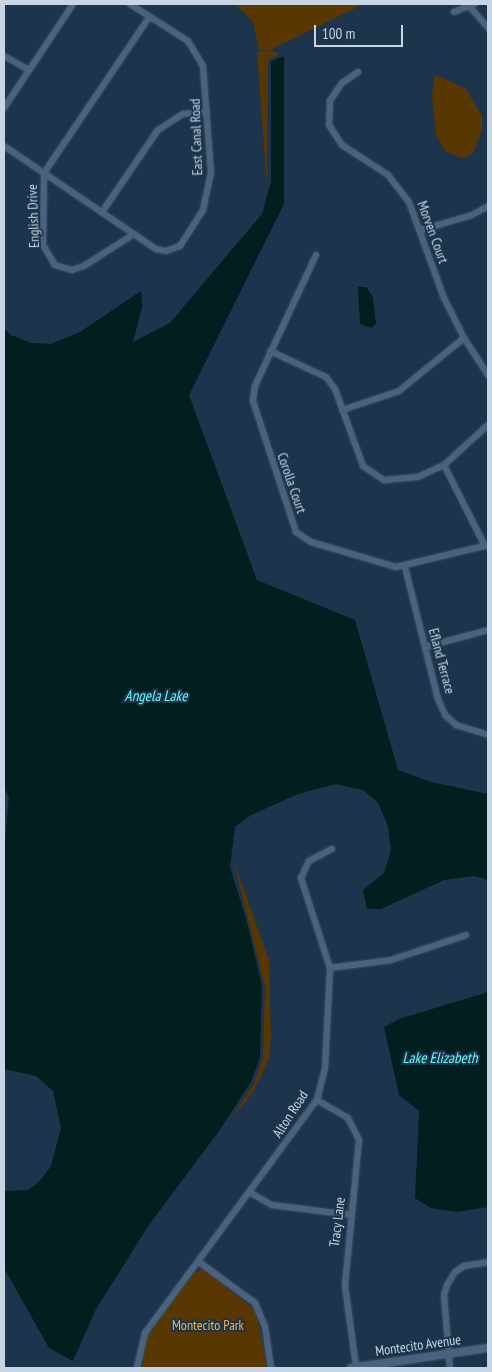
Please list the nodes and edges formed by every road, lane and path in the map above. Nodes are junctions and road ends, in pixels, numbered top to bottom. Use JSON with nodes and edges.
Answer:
{"nodes":[{"id":1,"x":73,"y":4,"type":"edge"},
{"id":2,"x":130,"y":4,"type":"edge"},
{"id":3,"x":472,"y":5,"type":"edge"},
{"id":4,"x":454,"y":12,"type":"dead end"},
{"id":5,"x":150,"y":16,"type":"junction"},
{"id":6,"x":488,"y":28,"type":"edge"},
{"id":7,"x":4,"y":56,"type":"edge"},
{"id":8,"x":29,"y":70,"type":"junction"},
{"id":9,"x":358,"y":72,"type":"dead end"},
{"id":10,"x":4,"y":108,"type":"edge"},
{"id":11,"x":208,"y":112,"type":"junction"},
{"id":12,"x":4,"y":146,"type":"edge"},
{"id":13,"x":44,"y":173,"type":"junction"},
{"id":14,"x":488,"y":206,"type":"edge"},
{"id":15,"x":102,"y":212,"type":"junction"},
{"id":16,"x":421,"y":230,"type":"junction"},
{"id":17,"x":134,"y":234,"type":"junction"},
{"id":18,"x":316,"y":255,"type":"dead end"},
{"id":19,"x":464,"y":338,"type":"junction"},
{"id":20,"x":270,"y":351,"type":"junction"},
{"id":21,"x":488,"y":375,"type":"edge"},
{"id":22,"x":342,"y":410,"type":"junction"},
{"id":23,"x":488,"y":425,"type":"edge"},
{"id":24,"x":444,"y":465,"type":"junction"},
{"id":25,"x":487,"y":545,"type":"edge"},
{"id":26,"x":405,"y":567,"type":"junction"},
{"id":27,"x":488,"y":630,"type":"edge"},
{"id":28,"x":424,"y":647,"type":"junction"},
{"id":29,"x":488,"y":734,"type":"edge"},
{"id":30,"x":332,"y":849,"type":"dead end"},
{"id":31,"x":466,"y":935,"type":"dead end"},
{"id":32,"x":330,"y":968,"type":"junction"},
{"id":33,"x":317,"y":1100,"type":"junction"},
{"id":34,"x":251,"y":1193,"type":"junction"},
{"id":35,"x":351,"y":1215,"type":"junction"},
{"id":36,"x":199,"y":1262,"type":"junction"},
{"id":37,"x":488,"y":1262,"type":"edge"},
{"id":38,"x":488,"y":1348,"type":"edge"},
{"id":39,"x":448,"y":1353,"type":"junction"},
{"id":40,"x":353,"y":1367,"type":"edge"},
{"id":41,"x":137,"y":1368,"type":"edge"},
{"id":42,"x":271,"y":1368,"type":"edge"},
{"id":43,"x":450,"y":1368,"type":"edge"}],
"edges":[{"from":1,"to":8,"type":"street"},
{"from":2,"to":5,"type":"street","name":"East Canal Road"},
{"from":3,"to":4,"type":"street"},
{"from":3,"to":6,"type":"street"},
{"from":5,"to":11,"type":"street","name":"East Canal Road"},
{"from":5,"to":13,"type":"street","name":"English Drive"},
{"from":7,"to":8,"type":"street"},
{"from":8,"to":10,"type":"street"},
{"from":9,"to":16,"type":"street","name":"Morven Court"},
{"from":11,"to":15,"type":"street"},
{"from":11,"to":17,"type":"street","name":"East Canal Road"},
{"from":12,"to":13,"type":"street"},
{"from":13,"to":15,"type":"street"},
{"from":13,"to":17,"type":"street","name":"English Drive"},
{"from":14,"to":16,"type":"street"},
{"from":15,"to":17,"type":"street"},
{"from":16,"to":19,"type":"street","name":"Morven Court"},
{"from":18,"to":20,"type":"street","name":"Corolla Court"},
{"from":19,"to":21,"type":"street","name":"Morven Court"},
{"from":19,"to":22,"type":"street"},
{"from":20,"to":22,"type":"street"},
{"from":20,"to":26,"type":"street","name":"Corolla Court"},
{"from":22,"to":24,"type":"street"},
{"from":23,"to":24,"type":"street"},
{"from":24,"to":25,"type":"street"},
{"from":25,"to":26,"type":"street","name":"Corolla Court"},
{"from":26,"to":28,"type":"street","name":"Efland Terrace"},
{"from":27,"to":28,"type":"street"},
{"from":28,"to":29,"type":"street","name":"Efland Terrace"},
{"from":30,"to":32,"type":"street","name":"Alton Road"},
{"from":31,"to":32,"type":"street"},
{"from":32,"to":33,"type":"street","name":"Alton Road"},
{"from":33,"to":34,"type":"street","name":"Alton Road"},
{"from":33,"to":35,"type":"street","name":"Tracy Lane"},
{"from":34,"to":35,"type":"street"},
{"from":34,"to":36,"type":"street","name":"Alton Road"},
{"from":35,"to":40,"type":"street","name":"Tracy Lane"},
{"from":36,"to":41,"type":"street","name":"Alton Road"},
{"from":36,"to":42,"type":"street"},
{"from":37,"to":39,"type":"street"},
{"from":38,"to":39,"type":"street","name":"Montecito Avenue"},
{"from":39,"to":40,"type":"street","name":"Montecito Avenue"},
{"from":39,"to":43,"type":"street"}]}
